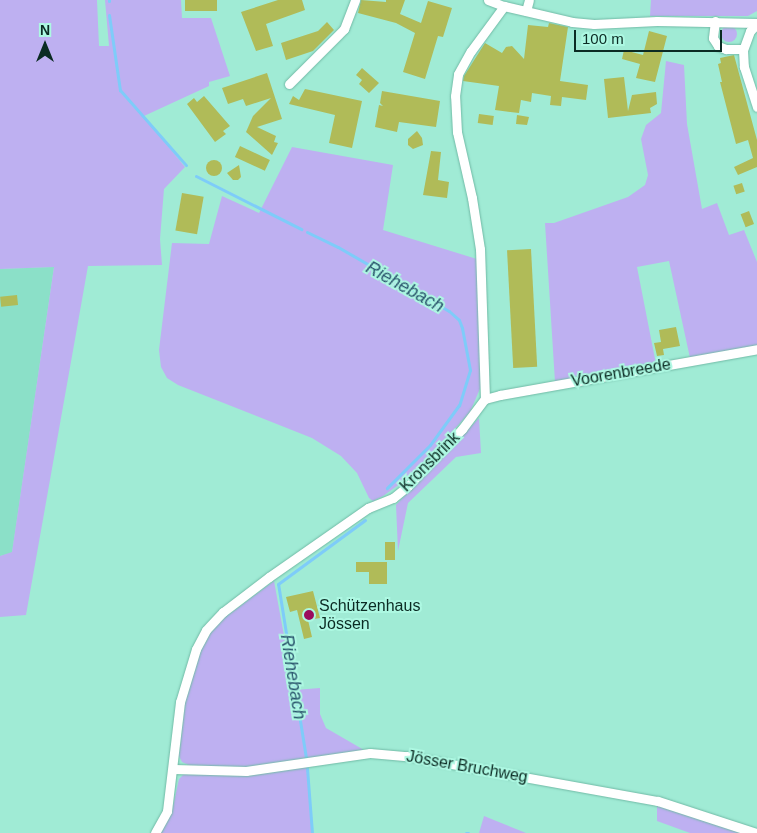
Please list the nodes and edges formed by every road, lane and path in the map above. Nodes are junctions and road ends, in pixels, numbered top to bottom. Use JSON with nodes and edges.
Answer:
{"nodes":[{"id":1,"x":355,"y":0,"type":"edge"},
{"id":2,"x":488,"y":0,"type":"edge"},
{"id":3,"x":529,"y":0,"type":"edge"},
{"id":4,"x":504,"y":6,"type":"junction"},
{"id":5,"x":526,"y":11,"type":"junction"},
{"id":6,"x":715,"y":21,"type":"junction"},
{"id":7,"x":757,"y":24,"type":"edge"},
{"id":8,"x":743,"y":49,"type":"junction"},
{"id":9,"x":290,"y":84,"type":"dead end"},
{"id":10,"x":757,"y":107,"type":"edge"},
{"id":11,"x":757,"y":349,"type":"edge"},
{"id":12,"x":485,"y":399,"type":"junction"},
{"id":13,"x":174,"y":769,"type":"junction"},
{"id":14,"x":155,"y":833,"type":"edge"},
{"id":15,"x":756,"y":833,"type":"edge"}],
"edges":[{"from":1,"to":9,"type":"street"},
{"from":2,"to":4,"type":"street"},
{"from":3,"to":5,"type":"street"},
{"from":4,"to":5,"type":"street"},
{"from":4,"to":12,"type":"street"},
{"from":5,"to":6,"type":"street"},
{"from":6,"to":7,"type":"street"},
{"from":6,"to":8,"type":"street"},
{"from":7,"to":8,"type":"street"},
{"from":8,"to":10,"type":"street"},
{"from":11,"to":12,"type":"street","name":"Voorenbreede"},
{"from":12,"to":13,"type":"street","name":"Kronsbrink"},
{"from":13,"to":14,"type":"street","name":"Kronsbrink"},
{"from":13,"to":15,"type":"street","name":"Jösser Bruchweg"}]}
